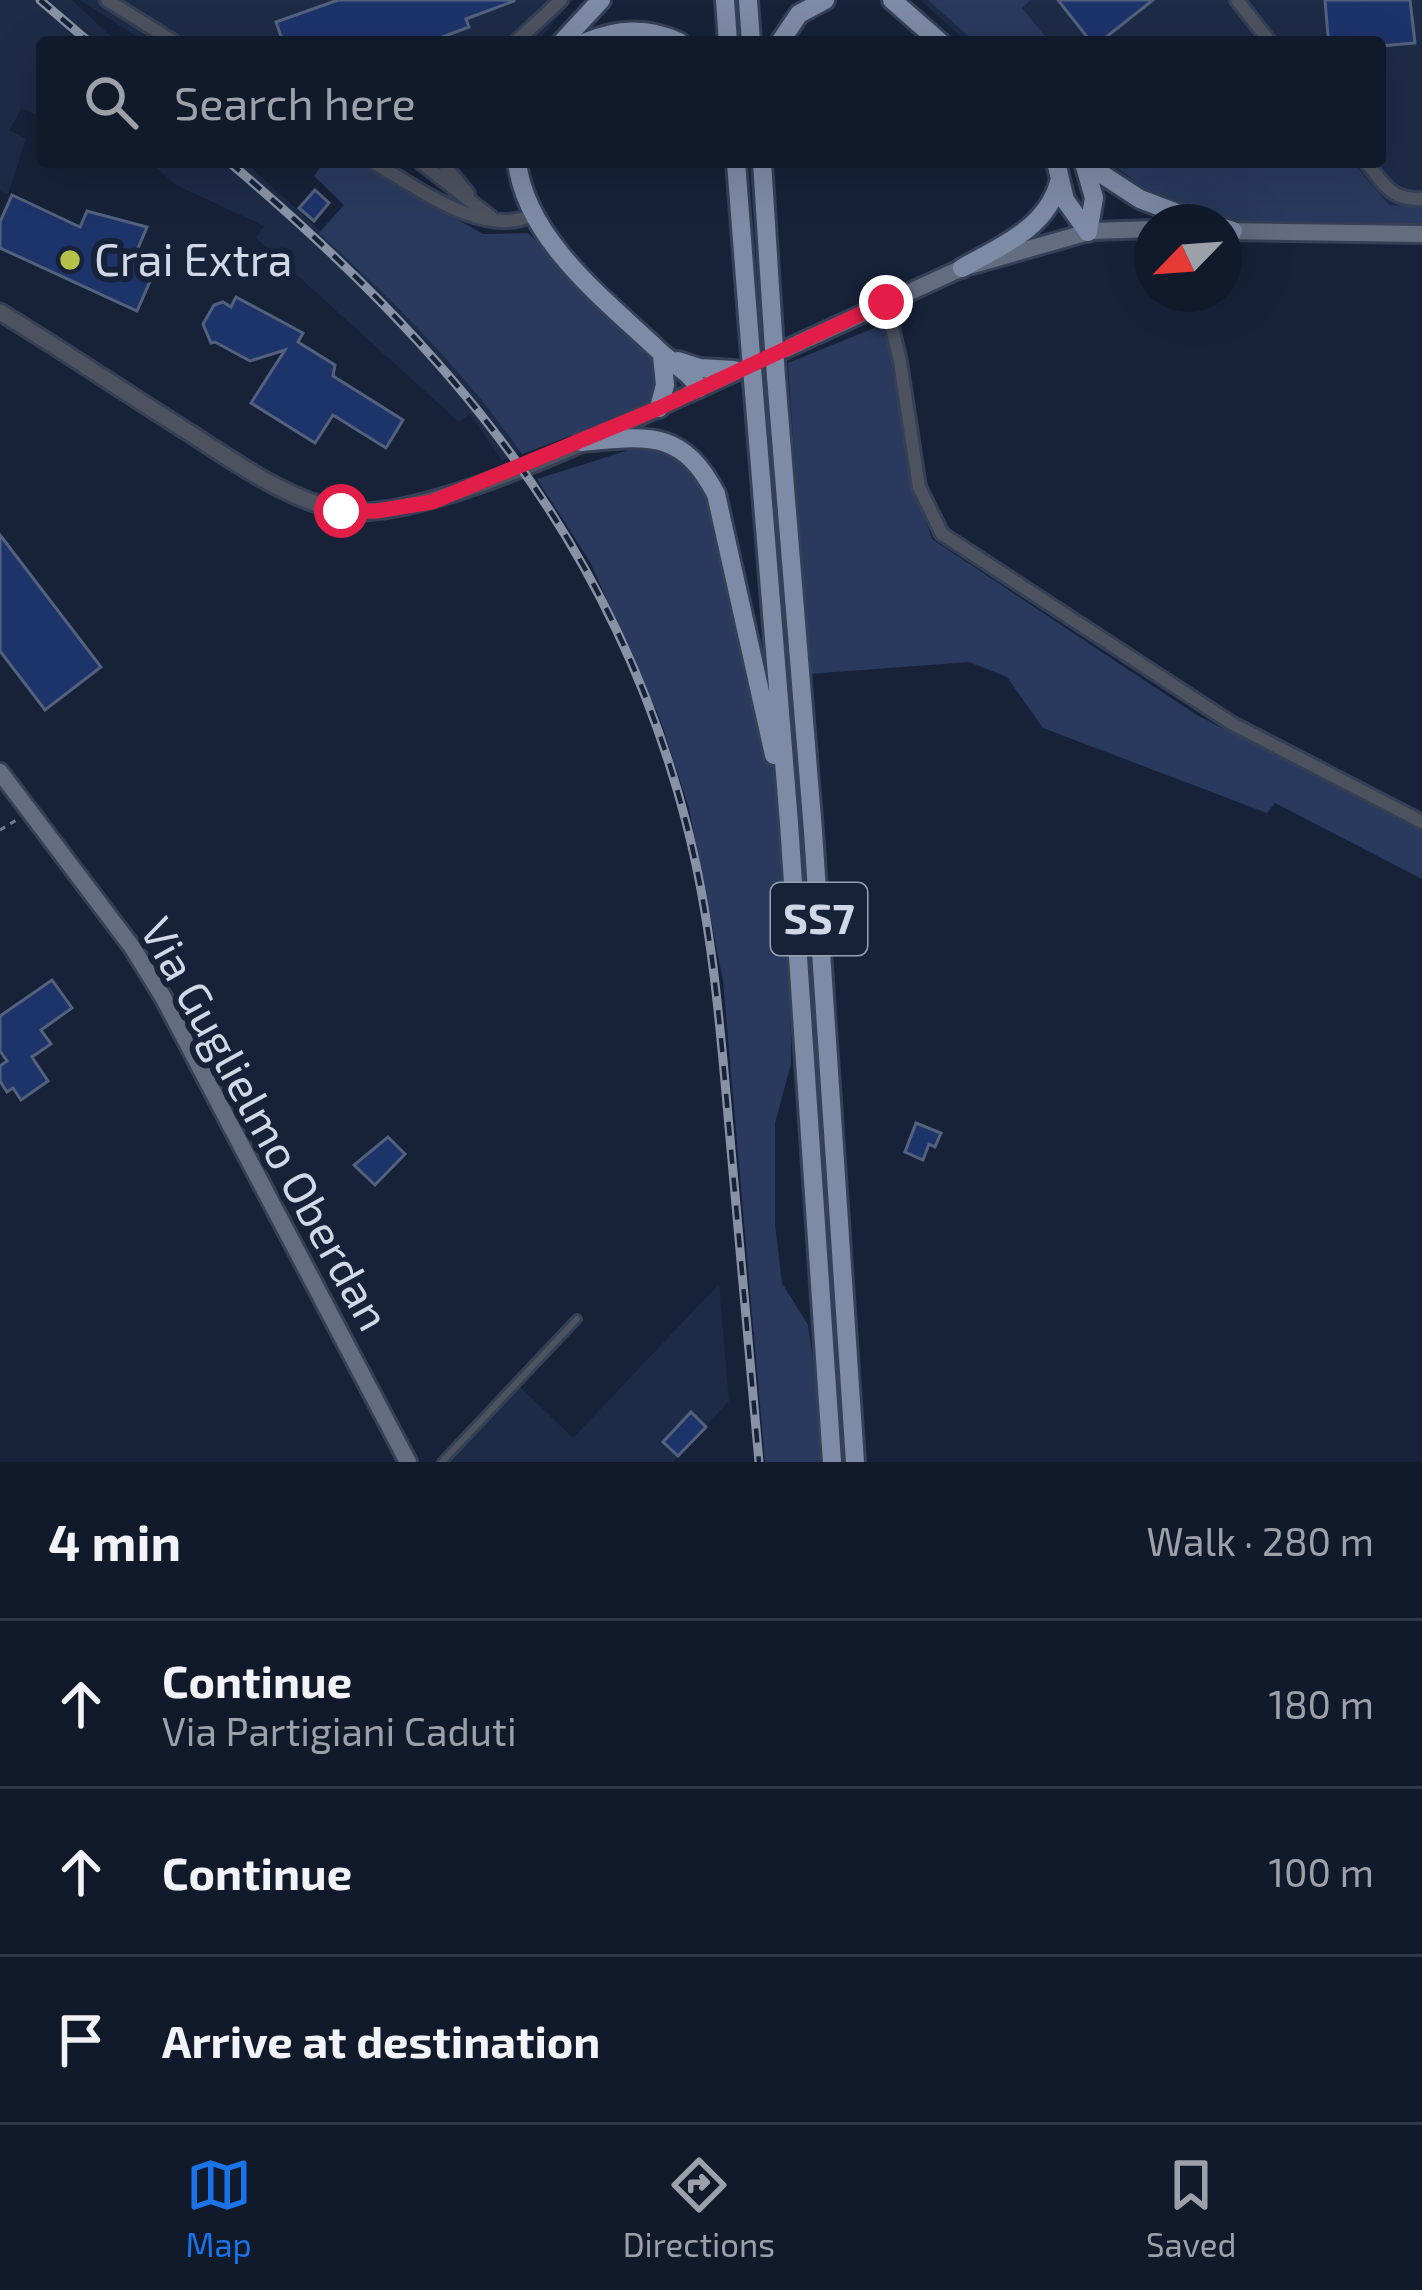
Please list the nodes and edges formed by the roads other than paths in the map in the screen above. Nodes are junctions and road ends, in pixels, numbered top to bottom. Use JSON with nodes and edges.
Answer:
{"nodes":[{"id":1,"x":107,"y":0,"type":"edge"},
{"id":2,"x":561,"y":0,"type":"edge"},
{"id":3,"x":601,"y":0,"type":"edge"},
{"id":4,"x":725,"y":0,"type":"edge"},
{"id":5,"x":748,"y":0,"type":"edge"},
{"id":6,"x":825,"y":0,"type":"edge"},
{"id":7,"x":870,"y":0,"type":"edge"},
{"id":8,"x":1237,"y":0,"type":"edge"},
{"id":9,"x":897,"y":5,"type":"edge"},
{"id":10,"x":165,"y":36,"type":"edge"},
{"id":11,"x":522,"y":36,"type":"edge"},
{"id":12,"x":568,"y":36,"type":"edge"},
{"id":13,"x":603,"y":36,"type":"edge"},
{"id":14,"x":661,"y":36,"type":"edge"},
{"id":15,"x":728,"y":36,"type":"edge"},
{"id":16,"x":751,"y":36,"type":"edge"},
{"id":17,"x":784,"y":36,"type":"edge"},
{"id":18,"x":933,"y":36,"type":"edge"},
{"id":19,"x":1265,"y":36,"type":"edge"},
{"id":20,"x":393,"y":168,"type":"edge"},
{"id":21,"x":428,"y":168,"type":"edge"},
{"id":22,"x":447,"y":168,"type":"edge"},
{"id":23,"x":518,"y":168,"type":"edge"},
{"id":24,"x":735,"y":168,"type":"edge"},
{"id":25,"x":762,"y":168,"type":"edge"},
{"id":26,"x":771,"y":168,"type":"edge"},
{"id":27,"x":1086,"y":168,"type":"edge"},
{"id":28,"x":1093,"y":168,"type":"edge"},
{"id":29,"x":1371,"y":168,"type":"edge"},
{"id":30,"x":1058,"y":172,"type":"edge"},
{"id":31,"x":1422,"y":199,"type":"edge"},
{"id":32,"x":1153,"y":204,"type":"edge"},
{"id":33,"x":532,"y":215,"type":"junction"},
{"id":34,"x":494,"y":219,"type":"junction"},
{"id":35,"x":766,"y":222,"type":"junction"},
{"id":36,"x":1134,"y":230,"type":"edge"},
{"id":37,"x":1242,"y":230,"type":"edge"},
{"id":38,"x":1088,"y":232,"type":"junction"},
{"id":39,"x":1422,"y":233,"type":"edge"},
{"id":40,"x":962,"y":268,"type":"junction"},
{"id":41,"x":886,"y":302,"type":"junction"},
{"id":42,"x":0,"y":312,"type":"edge"},
{"id":43,"x":662,"y":355,"type":"junction"},
{"id":44,"x":734,"y":370,"type":"junction"},
{"id":45,"x":694,"y":390,"type":"junction"},
{"id":46,"x":659,"y":408,"type":"junction"},
{"id":47,"x":582,"y":442,"type":"junction"},
{"id":48,"x":0,"y":772,"type":"edge"},
{"id":49,"x":1422,"y":822,"type":"edge"},
{"id":50,"x":789,"y":823,"type":"junction"},
{"id":51,"x":577,"y":1319,"type":"dead end"},
{"id":52,"x":408,"y":1462,"type":"edge"},
{"id":53,"x":442,"y":1462,"type":"edge"},
{"id":54,"x":832,"y":1462,"type":"edge"},
{"id":55,"x":855,"y":1462,"type":"edge"}],
"edges":[{"from":1,"to":10,"type":"street"},
{"from":2,"to":11,"type":"street"},
{"from":3,"to":12,"type":"highway"},
{"from":4,"to":15,"type":"highway"},
{"from":5,"to":16,"type":"highway"},
{"from":6,"to":17,"type":"highway"},
{"from":7,"to":9,"type":"highway"},
{"from":8,"to":19,"type":"street"},
{"from":9,"to":18,"type":"highway"},
{"from":13,"to":14,"type":"highway"},
{"from":20,"to":34,"type":"street"},
{"from":21,"to":34,"type":"street"},
{"from":22,"to":34,"type":"street"},
{"from":23,"to":33,"type":"highway"},
{"from":24,"to":50,"type":"highway","number":"SS7","bridge":true},
{"from":25,"to":35,"type":"highway","number":"SS7"},
{"from":26,"to":35,"type":"highway"},
{"from":27,"to":38,"type":"highway"},
{"from":28,"to":32,"type":"highway"},
{"from":29,"to":31,"type":"street"},
{"from":30,"to":38,"type":"highway"},
{"from":30,"to":40,"type":"highway"},
{"from":33,"to":34,"type":"street"},
{"from":33,"to":43,"type":"highway"},
{"from":35,"to":55,"type":"highway","number":"SS7","bridge":true},
{"from":36,"to":38,"type":"main road"},
{"from":37,"to":39,"type":"main road"},
{"from":38,"to":40,"type":"main road"},
{"from":40,"to":41,"type":"main road"},
{"from":41,"to":44,"type":"main road"},
{"from":41,"to":49,"type":"street"},
{"from":42,"to":47,"type":"street"},
{"from":43,"to":44,"type":"highway"},
{"from":43,"to":45,"type":"highway"},
{"from":43,"to":46,"type":"highway"},
{"from":44,"to":45,"type":"main road"},
{"from":45,"to":46,"type":"street"},
{"from":46,"to":47,"type":"street"},
{"from":47,"to":50,"type":"highway"},
{"from":48,"to":52,"type":"main road","name":"Via Guglielmo Oberdan"},
{"from":50,"to":54,"type":"highway","number":"SS7"},
{"from":51,"to":53,"type":"lane"}]}
